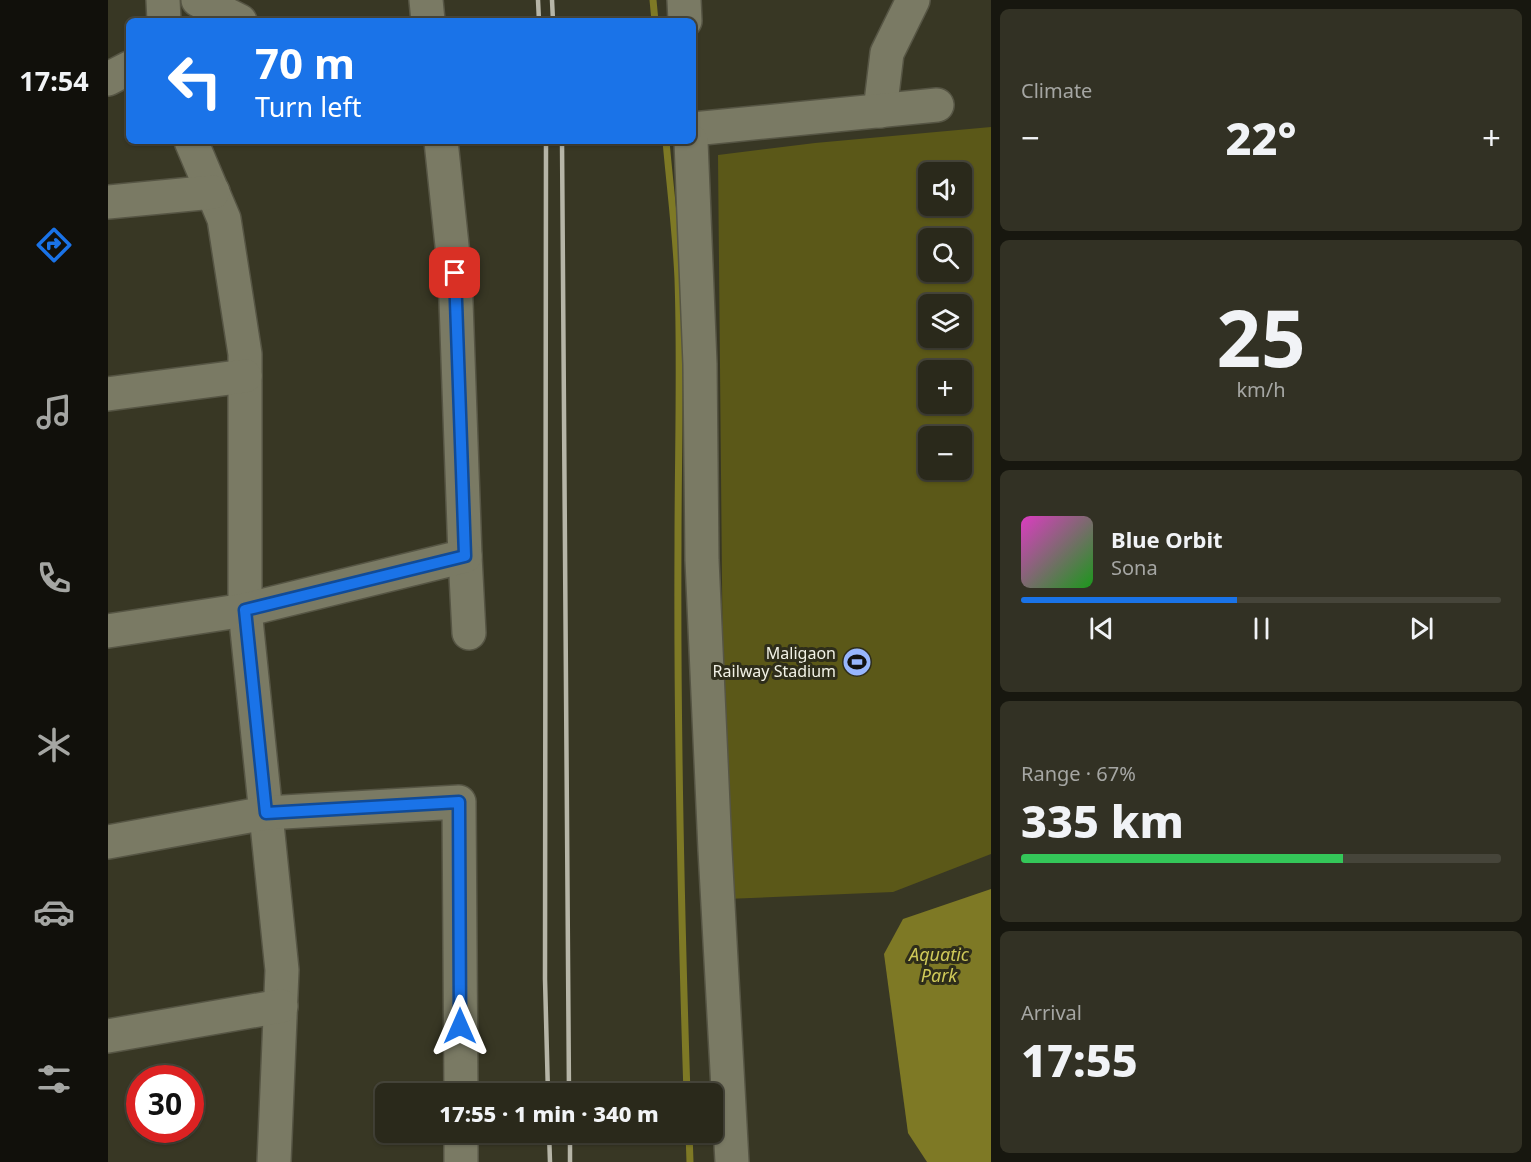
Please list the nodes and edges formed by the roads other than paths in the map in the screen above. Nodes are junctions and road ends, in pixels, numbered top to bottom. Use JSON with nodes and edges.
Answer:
{"nodes":[{"id":1,"x":163,"y":0,"type":"edge"},
{"id":2,"x":198,"y":0,"type":"edge"},
{"id":3,"x":426,"y":0,"type":"edge"},
{"id":4,"x":684,"y":0,"type":"edge"},
{"id":5,"x":913,"y":0,"type":"edge"},
{"id":6,"x":164,"y":18,"type":"edge"},
{"id":7,"x":234,"y":18,"type":"edge"},
{"id":8,"x":428,"y":18,"type":"edge"},
{"id":9,"x":685,"y":18,"type":"edge"},
{"id":10,"x":126,"y":70,"type":"edge"},
{"id":11,"x":108,"y":79,"type":"edge"},
{"id":12,"x":937,"y":105,"type":"dead end"},
{"id":13,"x":880,"y":111,"type":"junction"},
{"id":14,"x":696,"y":129,"type":"edge"},
{"id":15,"x":192,"y":144,"type":"edge"},
{"id":16,"x":441,"y":144,"type":"edge"},
{"id":17,"x":691,"y":144,"type":"edge"},
{"id":18,"x":213,"y":192,"type":"junction"},
{"id":19,"x":108,"y":202,"type":"edge"},
{"id":20,"x":245,"y":376,"type":"junction"},
{"id":21,"x":108,"y":394,"type":"edge"},
{"id":22,"x":465,"y":556,"type":"junction"},
{"id":23,"x":245,"y":610,"type":"junction"},
{"id":24,"x":108,"y":631,"type":"edge"},
{"id":25,"x":469,"y":633,"type":"dead end"},
{"id":26,"x":266,"y":813,"type":"junction"},
{"id":27,"x":108,"y":842,"type":"edge"},
{"id":28,"x":281,"y":1006,"type":"junction"},
{"id":29,"x":108,"y":1036,"type":"edge"},
{"id":30,"x":461,"y":1083,"type":"edge"},
{"id":31,"x":461,"y":1143,"type":"edge"},
{"id":32,"x":274,"y":1162,"type":"edge"},
{"id":33,"x":461,"y":1162,"type":"edge"},
{"id":34,"x":732,"y":1162,"type":"edge"}],
"edges":[{"from":1,"to":6,"type":"street"},
{"from":2,"to":7,"type":"street"},
{"from":3,"to":8,"type":"street"},
{"from":4,"to":9,"type":"street"},
{"from":5,"to":13,"type":"street"},
{"from":10,"to":11,"type":"street"},
{"from":12,"to":13,"type":"street"},
{"from":13,"to":14,"type":"street"},
{"from":15,"to":18,"type":"street"},
{"from":16,"to":22,"type":"street"},
{"from":17,"to":34,"type":"street"},
{"from":18,"to":19,"type":"street"},
{"from":18,"to":20,"type":"street"},
{"from":20,"to":21,"type":"street"},
{"from":20,"to":23,"type":"street"},
{"from":22,"to":23,"type":"street"},
{"from":22,"to":25,"type":"street"},
{"from":23,"to":24,"type":"street"},
{"from":23,"to":26,"type":"street"},
{"from":26,"to":27,"type":"street"},
{"from":26,"to":28,"type":"street"},
{"from":26,"to":30,"type":"street"},
{"from":28,"to":29,"type":"street"},
{"from":28,"to":32,"type":"street"},
{"from":31,"to":33,"type":"street"}]}
